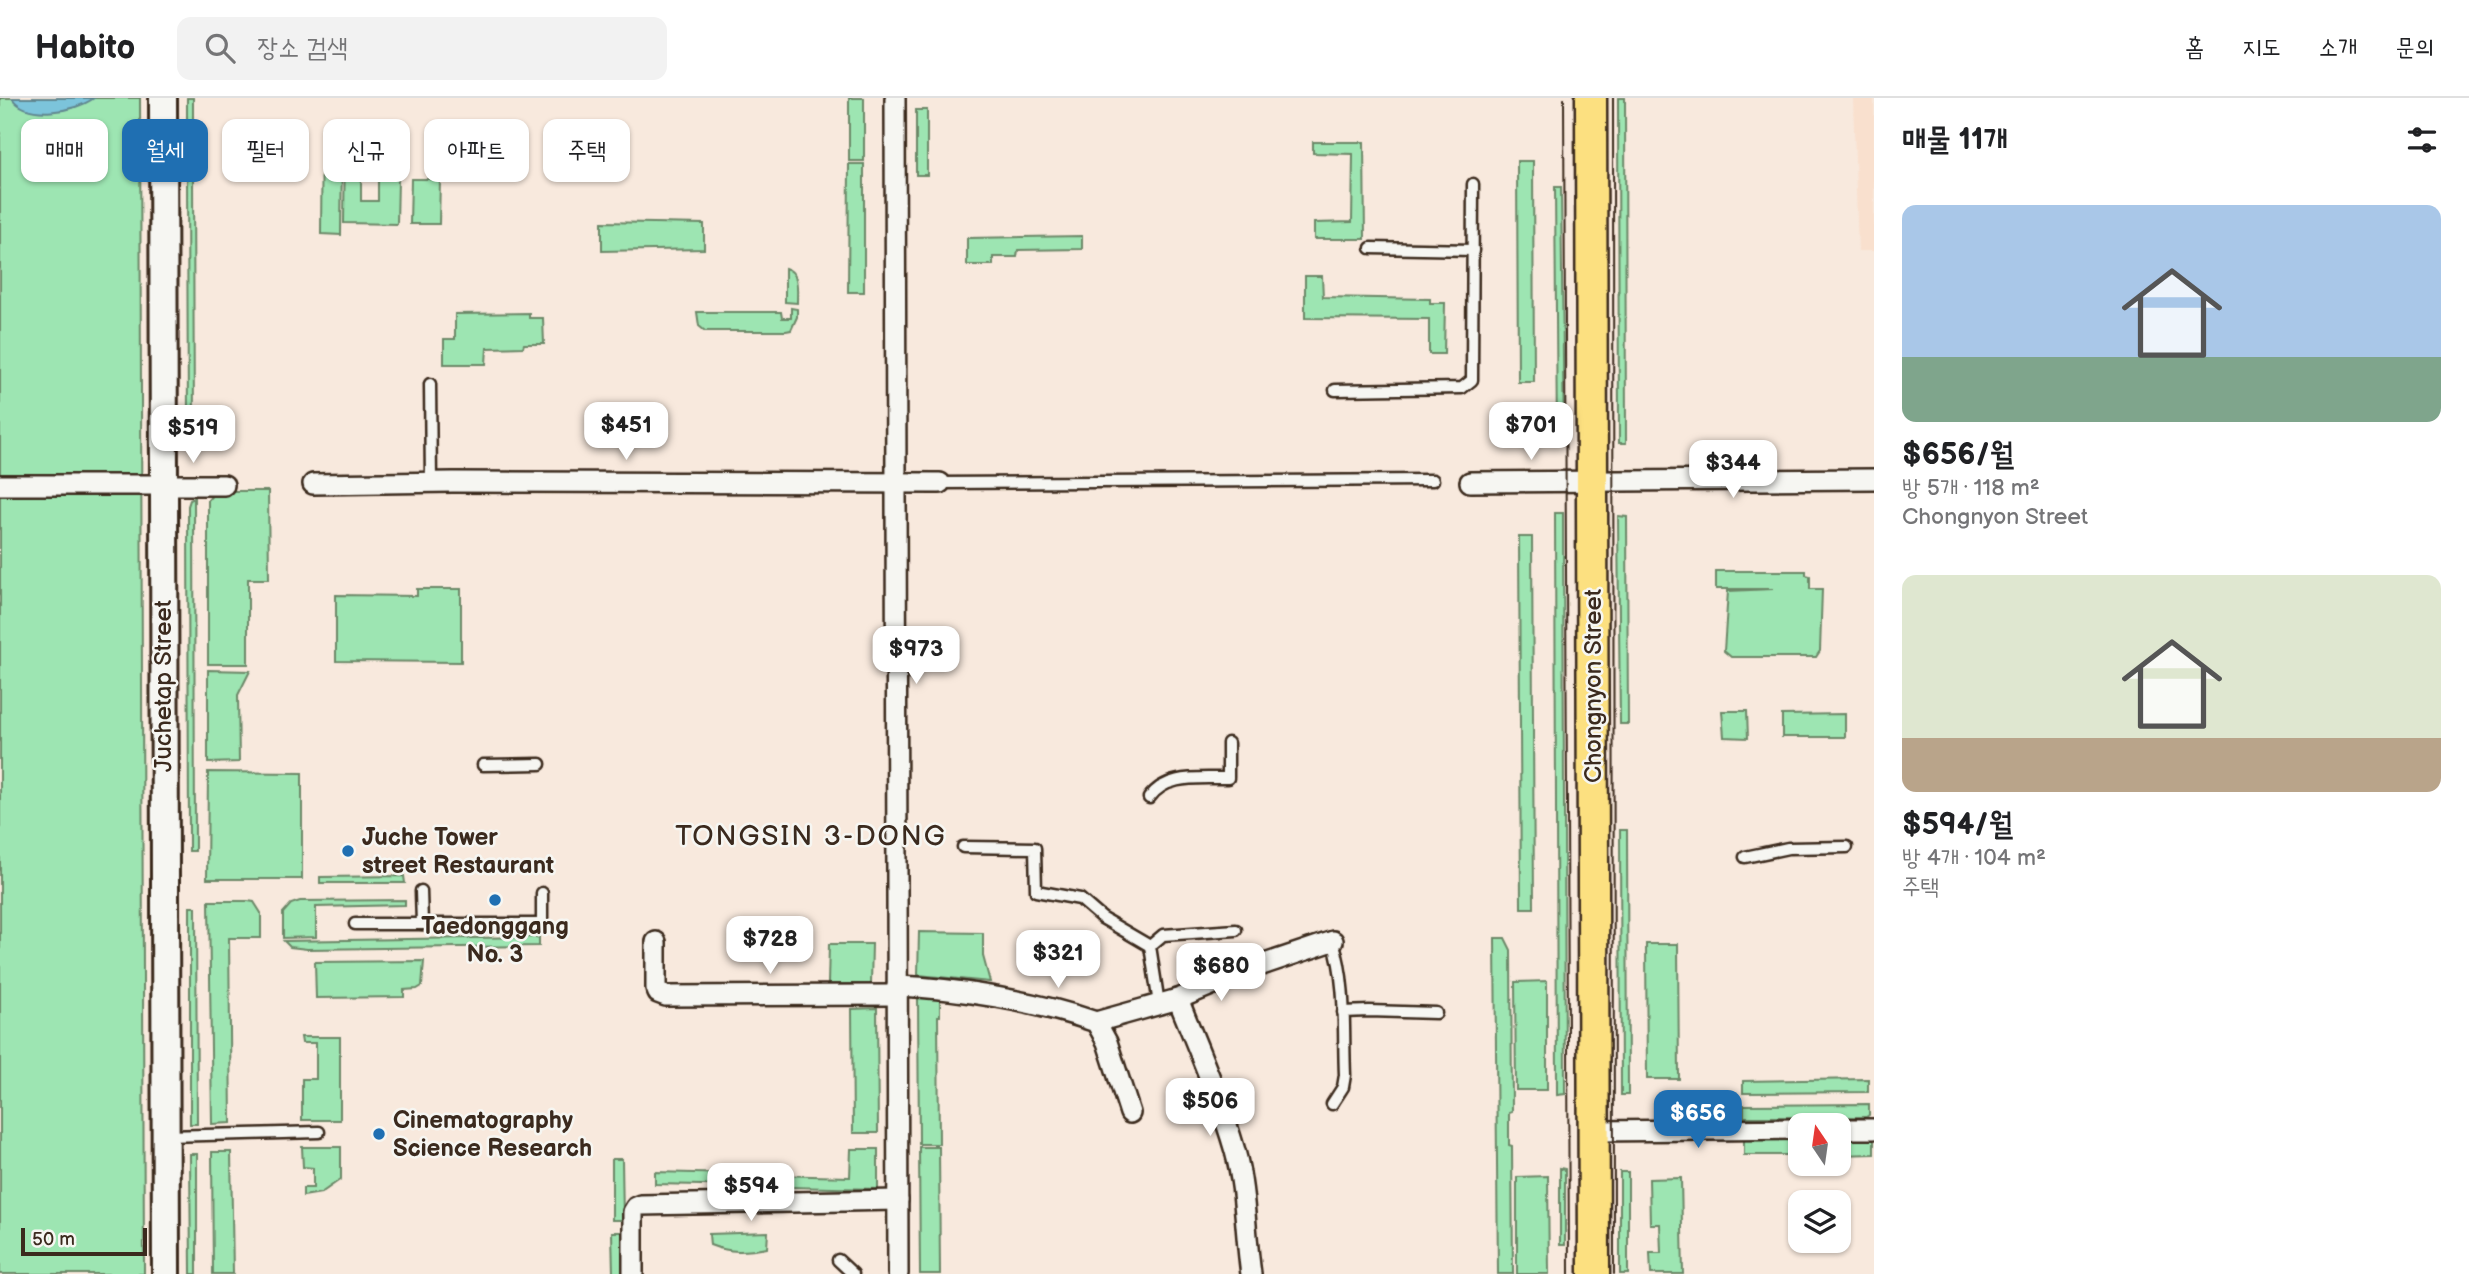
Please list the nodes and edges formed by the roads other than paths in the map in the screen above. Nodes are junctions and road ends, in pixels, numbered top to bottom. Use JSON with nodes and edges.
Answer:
{"nodes":[{"id":1,"x":163,"y":98,"type":"edge"},
{"id":2,"x":895,"y":98,"type":"edge"},
{"id":3,"x":1591,"y":98,"type":"edge"},
{"id":4,"x":1473,"y":184,"type":"dead end"},
{"id":5,"x":1371,"y":248,"type":"dead end"},
{"id":6,"x":1473,"y":250,"type":"junction"},
{"id":7,"x":430,"y":384,"type":"dead end"},
{"id":8,"x":1335,"y":390,"type":"dead end"},
{"id":9,"x":1874,"y":479,"type":"edge"},
{"id":10,"x":1433,"y":480,"type":"dead end"},
{"id":11,"x":1592,"y":481,"type":"junction"},
{"id":12,"x":431,"y":482,"type":"junction"},
{"id":13,"x":1470,"y":482,"type":"dead end"},
{"id":14,"x":894,"y":483,"type":"junction"},
{"id":15,"x":940,"y":483,"type":"joint"},
{"id":16,"x":313,"y":484,"type":"dead end"},
{"id":17,"x":0,"y":485,"type":"edge"},
{"id":18,"x":224,"y":485,"type":"dead end"},
{"id":19,"x":162,"y":486,"type":"junction"},
{"id":20,"x":1228,"y":743,"type":"dead end"},
{"id":21,"x":540,"y":764,"type":"dead end"},
{"id":22,"x":483,"y":765,"type":"dead end"},
{"id":23,"x":1149,"y":798,"type":"dead end"},
{"id":24,"x":963,"y":847,"type":"dead end"},
{"id":25,"x":1847,"y":847,"type":"dead end"},
{"id":26,"x":1745,"y":858,"type":"dead end"},
{"id":27,"x":421,"y":891,"type":"dead end"},
{"id":28,"x":542,"y":893,"type":"dead end"},
{"id":29,"x":355,"y":924,"type":"dead end"},
{"id":30,"x":422,"y":924,"type":"junction"},
{"id":31,"x":1236,"y":930,"type":"dead end"},
{"id":32,"x":1333,"y":941,"type":"joint"},
{"id":33,"x":656,"y":942,"type":"dead end"},
{"id":34,"x":1150,"y":946,"type":"junction"},
{"id":35,"x":897,"y":991,"type":"junction"},
{"id":36,"x":1178,"y":999,"type":"junction"},
{"id":37,"x":1158,"y":1004,"type":"junction"},
{"id":38,"x":1343,"y":1012,"type":"junction"},
{"id":39,"x":1436,"y":1013,"type":"dead end"},
{"id":40,"x":1096,"y":1022,"type":"junction"},
{"id":41,"x":1332,"y":1104,"type":"dead end"},
{"id":42,"x":1130,"y":1113,"type":"dead end"},
{"id":43,"x":1788,"y":1129,"type":"edge"},
{"id":44,"x":1852,"y":1129,"type":"edge"},
{"id":45,"x":1874,"y":1129,"type":"edge"},
{"id":46,"x":1594,"y":1131,"type":"junction"},
{"id":47,"x":319,"y":1132,"type":"dead end"},
{"id":48,"x":165,"y":1136,"type":"junction"},
{"id":49,"x":898,"y":1200,"type":"junction"},
{"id":50,"x":838,"y":1260,"type":"dead end"},
{"id":51,"x":166,"y":1274,"type":"edge"},
{"id":52,"x":633,"y":1274,"type":"edge"},
{"id":53,"x":853,"y":1274,"type":"edge"},
{"id":54,"x":898,"y":1274,"type":"edge"},
{"id":55,"x":1251,"y":1274,"type":"edge"},
{"id":56,"x":1594,"y":1274,"type":"edge"}],
"edges":[{"from":1,"to":19,"type":"main road","name":"Juchetap Street"},
{"from":2,"to":14,"type":"street"},
{"from":3,"to":11,"type":"main road","name":"Chongnyon Street"},
{"from":4,"to":6,"type":"lane"},
{"from":5,"to":6,"type":"lane"},
{"from":6,"to":8,"type":"lane"},
{"from":7,"to":12,"type":"lane"},
{"from":9,"to":11,"type":"street"},
{"from":10,"to":15,"type":"lane"},
{"from":11,"to":13,"type":"street"},
{"from":11,"to":46,"type":"main road","name":"Chongnyon Street"},
{"from":12,"to":14,"type":"street"},
{"from":12,"to":16,"type":"street"},
{"from":14,"to":15,"type":"street"},
{"from":14,"to":35,"type":"street"},
{"from":17,"to":19,"type":"street"},
{"from":18,"to":19,"type":"street"},
{"from":19,"to":48,"type":"main road","name":"Juchetap Street"},
{"from":20,"to":23,"type":"lane"},
{"from":21,"to":22,"type":"lane"},
{"from":24,"to":34,"type":"lane"},
{"from":25,"to":26,"type":"lane"},
{"from":27,"to":30,"type":"lane"},
{"from":28,"to":30,"type":"lane"},
{"from":29,"to":30,"type":"lane"},
{"from":31,"to":34,"type":"lane"},
{"from":32,"to":36,"type":"street"},
{"from":32,"to":38,"type":"lane"},
{"from":33,"to":35,"type":"street"},
{"from":34,"to":37,"type":"lane"},
{"from":35,"to":40,"type":"street"},
{"from":35,"to":49,"type":"street"},
{"from":36,"to":37,"type":"street"},
{"from":36,"to":55,"type":"street"},
{"from":37,"to":40,"type":"street"},
{"from":38,"to":39,"type":"lane"},
{"from":38,"to":41,"type":"lane"},
{"from":40,"to":42,"type":"street"},
{"from":43,"to":46,"type":"street"},
{"from":44,"to":45,"type":"street"},
{"from":46,"to":56,"type":"main road","name":"Chongnyon Street"},
{"from":47,"to":48,"type":"lane"},
{"from":48,"to":51,"type":"main road","name":"Juchetap Street"},
{"from":49,"to":52,"type":"street"},
{"from":49,"to":54,"type":"street"},
{"from":50,"to":53,"type":"lane"}]}
